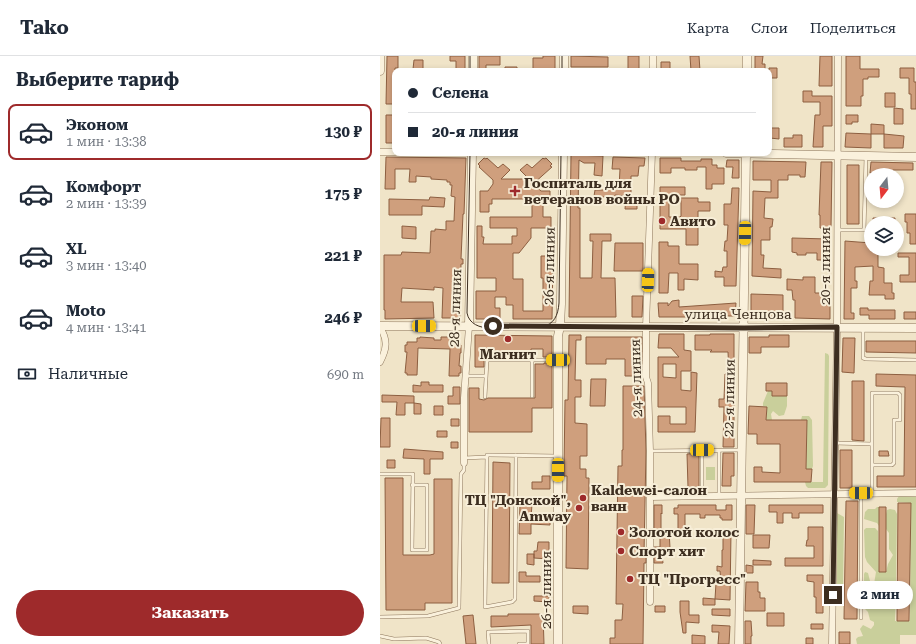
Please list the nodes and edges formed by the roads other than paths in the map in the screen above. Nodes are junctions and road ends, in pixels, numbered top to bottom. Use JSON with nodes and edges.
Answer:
{"nodes":[{"id":1,"x":380,"y":56,"type":"edge"},
{"id":2,"x":473,"y":56,"type":"edge"},
{"id":3,"x":564,"y":56,"type":"edge"},
{"id":4,"x":653,"y":56,"type":"edge"},
{"id":5,"x":747,"y":56,"type":"edge"},
{"id":6,"x":838,"y":56,"type":"edge"},
{"id":7,"x":473,"y":68,"type":"edge"},
{"id":8,"x":564,"y":68,"type":"edge"},
{"id":9,"x":653,"y":68,"type":"edge"},
{"id":10,"x":747,"y":68,"type":"edge"},
{"id":11,"x":380,"y":71,"type":"edge"},
{"id":12,"x":380,"y":152,"type":"edge"},
{"id":13,"x":392,"y":152,"type":"edge"},
{"id":14,"x":772,"y":154,"type":"edge"},
{"id":15,"x":838,"y":155,"type":"junction"},
{"id":16,"x":866,"y":155,"type":"junction"},
{"id":17,"x":472,"y":156,"type":"edge"},
{"id":18,"x":563,"y":156,"type":"edge"},
{"id":19,"x":652,"y":156,"type":"edge"},
{"id":20,"x":746,"y":156,"type":"edge"},
{"id":21,"x":916,"y":156,"type":"edge"},
{"id":22,"x":837,"y":230,"type":"junction"},
{"id":23,"x":469,"y":326,"type":"junction"},
{"id":24,"x":560,"y":326,"type":"junction"},
{"id":25,"x":380,"y":327,"type":"edge"},
{"id":26,"x":646,"y":327,"type":"junction"},
{"id":27,"x":837,"y":327,"type":"junction"},
{"id":28,"x":744,"y":328,"type":"junction"},
{"id":29,"x":863,"y":328,"type":"junction"},
{"id":30,"x":916,"y":328,"type":"edge"},
{"id":31,"x":532,"y":360,"type":"junction"},
{"id":32,"x":558,"y":360,"type":"junction"},
{"id":33,"x":916,"y":360,"type":"edge"},
{"id":34,"x":380,"y":362,"type":"edge"},
{"id":35,"x":465,"y":376,"type":"junction"},
{"id":36,"x":486,"y":376,"type":"junction"},
{"id":37,"x":532,"y":396,"type":"dead end"},
{"id":38,"x":485,"y":397,"type":"dead end"},
{"id":39,"x":900,"y":420,"type":"junction"},
{"id":40,"x":905,"y":420,"type":"dead end"},
{"id":41,"x":835,"y":443,"type":"junction"},
{"id":42,"x":872,"y":444,"type":"junction"},
{"id":43,"x":702,"y":450,"type":"junction"},
{"id":44,"x":719,"y":450,"type":"junction"},
{"id":45,"x":741,"y":450,"type":"junction"},
{"id":46,"x":650,"y":451,"type":"junction"},
{"id":47,"x":516,"y":455,"type":"junction"},
{"id":48,"x":558,"y":456,"type":"junction"},
{"id":49,"x":487,"y":457,"type":"junction"},
{"id":50,"x":464,"y":461,"type":"junction"},
{"id":51,"x":872,"y":465,"type":"junction"},
{"id":52,"x":380,"y":474,"type":"edge"},
{"id":53,"x":412,"y":485,"type":"junction"},
{"id":54,"x":834,"y":493,"type":"junction"},
{"id":55,"x":861,"y":493,"type":"junction"},
{"id":56,"x":872,"y":493,"type":"junction"},
{"id":57,"x":916,"y":493,"type":"edge"},
{"id":58,"x":702,"y":496,"type":"junction"},
{"id":59,"x":720,"y":496,"type":"junction"},
{"id":60,"x":741,"y":496,"type":"junction"},
{"id":61,"x":650,"y":497,"type":"junction"},
{"id":62,"x":650,"y":602,"type":"dead end"},
{"id":63,"x":380,"y":617,"type":"edge"},
{"id":64,"x":861,"y":618,"type":"dead end"},
{"id":65,"x":380,"y":636,"type":"edge"},
{"id":66,"x":394,"y":639,"type":"junction"},
{"id":67,"x":395,"y":644,"type":"edge"},
{"id":68,"x":440,"y":644,"type":"edge"},
{"id":69,"x":489,"y":644,"type":"edge"},
{"id":70,"x":519,"y":644,"type":"edge"},
{"id":71,"x":558,"y":644,"type":"edge"},
{"id":72,"x":739,"y":644,"type":"edge"},
{"id":73,"x":832,"y":644,"type":"edge"}],
"edges":[{"from":1,"to":11,"type":"street"},
{"from":2,"to":7,"type":"street"},
{"from":3,"to":8,"type":"street"},
{"from":4,"to":9,"type":"street"},
{"from":5,"to":10,"type":"street"},
{"from":6,"to":15,"type":"street","name":"20-я линия"},
{"from":12,"to":13,"type":"street"},
{"from":14,"to":15,"type":"street"},
{"from":15,"to":16,"type":"street"},
{"from":15,"to":22,"type":"street","name":"20-я линия"},
{"from":16,"to":21,"type":"street"},
{"from":16,"to":22,"type":"lane"},
{"from":17,"to":23,"type":"street","name":"28-я линия"},
{"from":18,"to":24,"type":"street","name":"26-я линия"},
{"from":19,"to":26,"type":"street","name":"24-я линия"},
{"from":20,"to":28,"type":"street","name":"22-я линия"},
{"from":22,"to":27,"type":"street","name":"20-я линия"},
{"from":23,"to":24,"type":"street","name":"улица Ченцова"},
{"from":23,"to":25,"type":"street","name":"улица Ченцова"},
{"from":23,"to":35,"type":"street","name":"28-я линия"},
{"from":24,"to":26,"type":"street","name":"улица Ченцова"},
{"from":24,"to":32,"type":"street","name":"26-я линия"},
{"from":25,"to":34,"type":"street"},
{"from":26,"to":28,"type":"street","name":"улица Ченцова"},
{"from":26,"to":46,"type":"street","name":"24-я линия"},
{"from":27,"to":28,"type":"street","name":"улица Ченцова"},
{"from":27,"to":29,"type":"street","name":"улица Ченцова"},
{"from":27,"to":41,"type":"street","name":"20-я линия"},
{"from":28,"to":45,"type":"street","name":"22-я линия"},
{"from":29,"to":30,"type":"street","name":"улица Ченцова"},
{"from":29,"to":33,"type":"lane"},
{"from":31,"to":32,"type":"lane"},
{"from":31,"to":36,"type":"lane"},
{"from":31,"to":37,"type":"lane"},
{"from":32,"to":48,"type":"street","name":"26-я линия"},
{"from":35,"to":36,"type":"lane"},
{"from":35,"to":50,"type":"street","name":"28-я линия"},
{"from":36,"to":38,"type":"lane"},
{"from":39,"to":40,"type":"lane"},
{"from":39,"to":42,"type":"lane"},
{"from":39,"to":51,"type":"lane"},
{"from":41,"to":42,"type":"lane"},
{"from":41,"to":54,"type":"street","name":"20-я линия"},
{"from":42,"to":51,"type":"lane"},
{"from":43,"to":44,"type":"lane"},
{"from":43,"to":46,"type":"lane"},
{"from":43,"to":58,"type":"lane"},
{"from":44,"to":45,"type":"lane"},
{"from":44,"to":59,"type":"lane"},
{"from":45,"to":60,"type":"street","name":"22-я линия"},
{"from":46,"to":61,"type":"street","name":"24-я линия"},
{"from":47,"to":48,"type":"lane"},
{"from":47,"to":49,"type":"lane"},
{"from":47,"to":49,"type":"lane"},
{"from":48,"to":71,"type":"street","name":"26-я линия"},
{"from":49,"to":50,"type":"lane"},
{"from":50,"to":63,"type":"lane"},
{"from":51,"to":56,"type":"lane"},
{"from":52,"to":53,"type":"lane"},
{"from":53,"to":53,"type":"lane"},
{"from":54,"to":55,"type":"street"},
{"from":54,"to":60,"type":"street"},
{"from":54,"to":73,"type":"street","name":"20-я линия"},
{"from":55,"to":56,"type":"street"},
{"from":55,"to":64,"type":"lane"},
{"from":56,"to":57,"type":"street"},
{"from":58,"to":59,"type":"street"},
{"from":58,"to":61,"type":"street"},
{"from":59,"to":60,"type":"street"},
{"from":60,"to":72,"type":"street","name":"22-я линия"},
{"from":61,"to":62,"type":"street","name":"24-я линия"},
{"from":65,"to":66,"type":"lane"},
{"from":66,"to":67,"type":"lane"},
{"from":66,"to":68,"type":"lane"},
{"from":69,"to":70,"type":"lane"}]}
